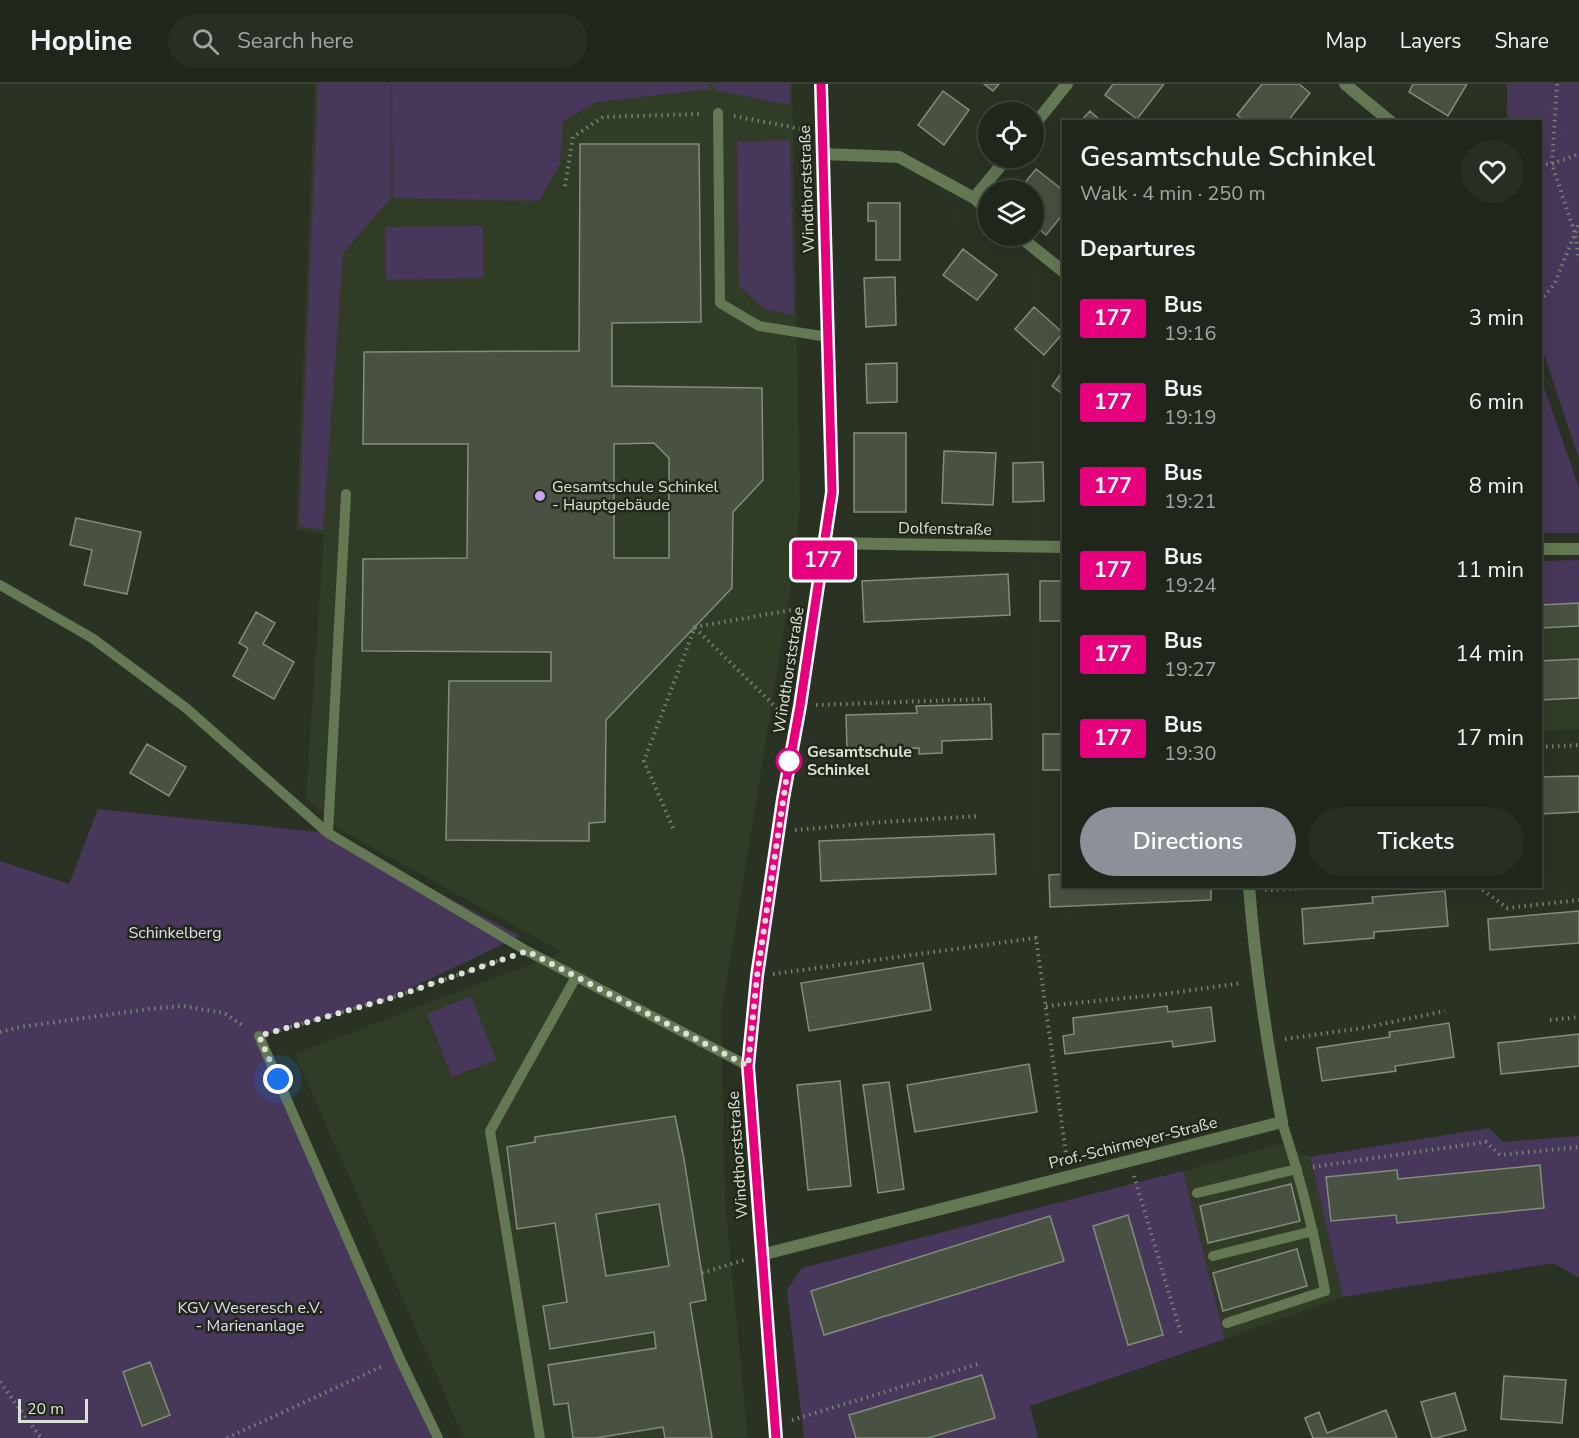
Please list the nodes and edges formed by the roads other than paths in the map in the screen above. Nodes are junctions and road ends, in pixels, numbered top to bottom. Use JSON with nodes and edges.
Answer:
{"nodes":[{"id":1,"x":821,"y":84,"type":"edge"},
{"id":2,"x":1067,"y":84,"type":"edge"},
{"id":3,"x":1345,"y":84,"type":"edge"},
{"id":4,"x":718,"y":113,"type":"road end"},
{"id":5,"x":1044,"y":113,"type":"edge"},
{"id":6,"x":1389,"y":120,"type":"edge"},
{"id":7,"x":823,"y":154,"type":"junction"},
{"id":8,"x":999,"y":168,"type":"edge"},
{"id":9,"x":974,"y":198,"type":"junction"},
{"id":10,"x":978,"y":201,"type":"edge"},
{"id":11,"x":1032,"y":246,"type":"edge"},
{"id":12,"x":1062,"y":270,"type":"edge"},
{"id":13,"x":828,"y":337,"type":"junction"},
{"id":14,"x":346,"y":494,"type":"dead end"},
{"id":15,"x":826,"y":543,"type":"junction"},
{"id":16,"x":1062,"y":547,"type":"edge"},
{"id":17,"x":1542,"y":549,"type":"edge"},
{"id":18,"x":1579,"y":549,"type":"edge"},
{"id":19,"x":0,"y":585,"type":"edge"},
{"id":20,"x":328,"y":833,"type":"junction"},
{"id":21,"x":1249,"y":889,"type":"edge"},
{"id":22,"x":576,"y":977,"type":"junction"},
{"id":23,"x":259,"y":1036,"type":"road end"},
{"id":24,"x":748,"y":1066,"type":"junction"},
{"id":25,"x":1282,"y":1122,"type":"junction"},
{"id":26,"x":1297,"y":1169,"type":"junction"},
{"id":27,"x":1197,"y":1193,"type":"dead end"},
{"id":28,"x":1313,"y":1230,"type":"junction"},
{"id":29,"x":761,"y":1255,"type":"junction"},
{"id":30,"x":1212,"y":1256,"type":"dead end"},
{"id":31,"x":1227,"y":1323,"type":"dead end"},
{"id":32,"x":775,"y":1432,"type":"edge"},
{"id":33,"x":438,"y":1438,"type":"edge"},
{"id":34,"x":540,"y":1438,"type":"edge"}],
"edges":[{"from":1,"to":7,"type":"street","name":"Windthorststraße"},
{"from":2,"to":5,"type":"street"},
{"from":3,"to":6,"type":"street"},
{"from":4,"to":13,"type":"lane"},
{"from":7,"to":9,"type":"street"},
{"from":7,"to":13,"type":"street","name":"Windthorststraße"},
{"from":8,"to":9,"type":"street"},
{"from":9,"to":10,"type":"street"},
{"from":11,"to":12,"type":"street"},
{"from":13,"to":15,"type":"street","name":"Windthorststraße"},
{"from":14,"to":20,"type":"lane"},
{"from":15,"to":16,"type":"street","name":"Dolfenstraße"},
{"from":15,"to":24,"type":"street","name":"Windthorststraße"},
{"from":17,"to":18,"type":"street"},
{"from":19,"to":20,"type":"lane"},
{"from":20,"to":22,"type":"lane"},
{"from":21,"to":25,"type":"street"},
{"from":22,"to":24,"type":"lane"},
{"from":22,"to":34,"type":"lane"},
{"from":23,"to":33,"type":"lane"},
{"from":24,"to":29,"type":"street","name":"Windthorststraße"},
{"from":25,"to":26,"type":"lane"},
{"from":25,"to":29,"type":"street","name":"Prof.-Schirmeyer-Straße"},
{"from":26,"to":27,"type":"lane"},
{"from":26,"to":28,"type":"lane"},
{"from":28,"to":30,"type":"lane"},
{"from":28,"to":31,"type":"lane"},
{"from":29,"to":32,"type":"street","name":"Windthorststraße"}]}
